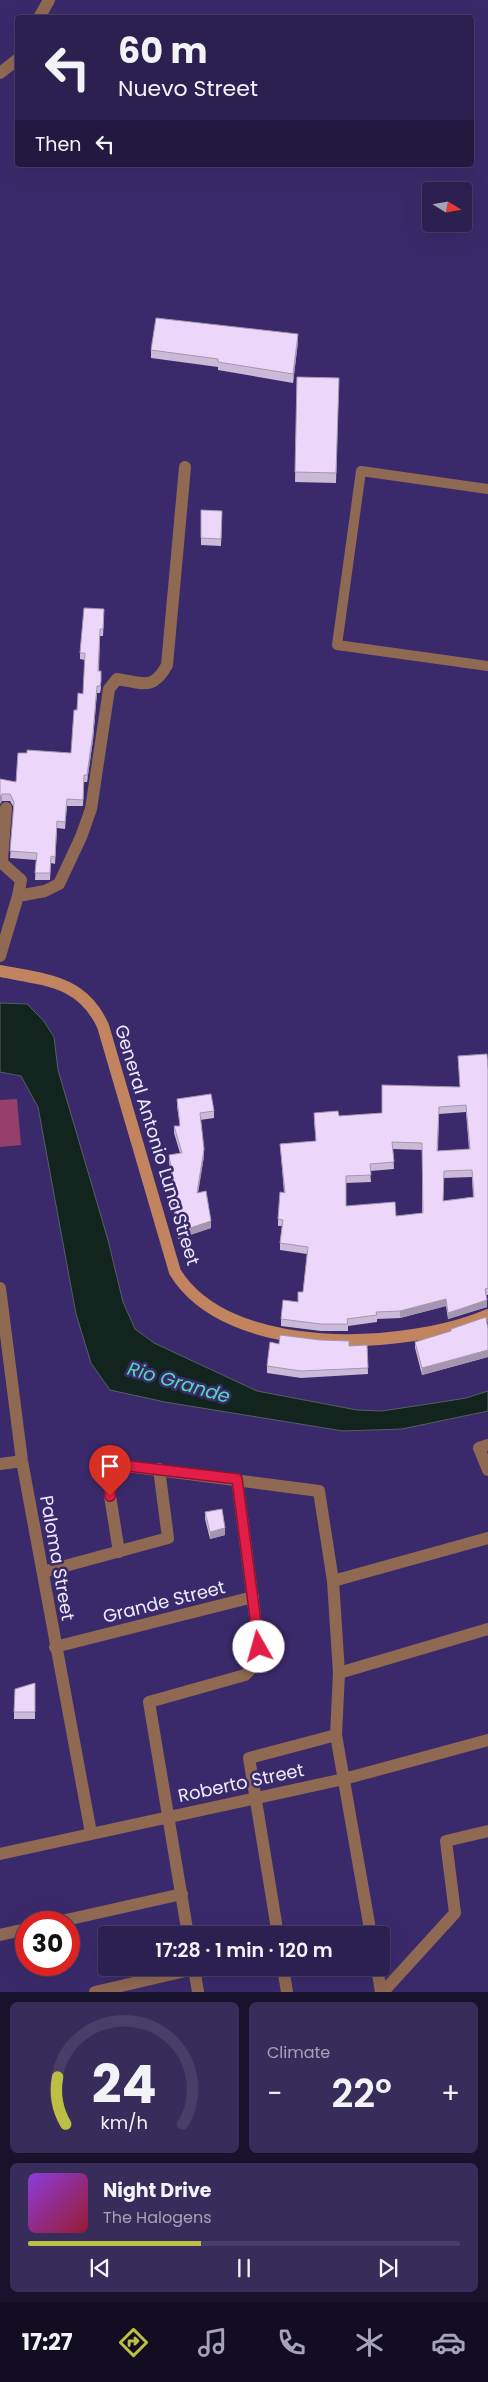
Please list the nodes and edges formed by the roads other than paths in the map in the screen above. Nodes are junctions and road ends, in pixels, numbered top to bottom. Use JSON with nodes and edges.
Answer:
{"nodes":[{"id":1,"x":49,"y":0,"type":"edge"},
{"id":2,"x":41,"y":15,"type":"edge"},
{"id":3,"x":15,"y":61,"type":"edge"},
{"id":4,"x":0,"y":73,"type":"edge"},
{"id":5,"x":185,"y":467,"type":"dead end"},
{"id":6,"x":488,"y":489,"type":"edge"},
{"id":7,"x":488,"y":666,"type":"edge"},
{"id":8,"x":6,"y":808,"type":"dead end"},
{"id":9,"x":18,"y":896,"type":"junction"},
{"id":10,"x":0,"y":956,"type":"edge"},
{"id":11,"x":0,"y":971,"type":"edge"},
{"id":12,"x":0,"y":1288,"type":"edge"},
{"id":13,"x":2,"y":1314,"type":"edge"},
{"id":14,"x":488,"y":1315,"type":"edge"},
{"id":15,"x":6,"y":1387,"type":"edge"},
{"id":16,"x":488,"y":1445,"type":"edge"},
{"id":17,"x":22,"y":1461,"type":"junction"},
{"id":18,"x":0,"y":1464,"type":"edge"},
{"id":19,"x":159,"y":1469,"type":"junction"},
{"id":20,"x":488,"y":1470,"type":"edge"},
{"id":21,"x":237,"y":1479,"type":"junction"},
{"id":22,"x":488,"y":1538,"type":"edge"},
{"id":23,"x":119,"y":1552,"type":"junction"},
{"id":24,"x":43,"y":1572,"type":"junction"},
{"id":25,"x":333,"y":1581,"type":"junction"},
{"id":26,"x":252,"y":1597,"type":"junction"},
{"id":27,"x":488,"y":1630,"type":"edge"},
{"id":28,"x":55,"y":1647,"type":"junction"},
{"id":29,"x":339,"y":1673,"type":"junction"},
{"id":30,"x":336,"y":1735,"type":"junction"},
{"id":31,"x":488,"y":1740,"type":"edge"},
{"id":32,"x":344,"y":1778,"type":"junction"},
{"id":33,"x":256,"y":1798,"type":"junction"},
{"id":34,"x":169,"y":1816,"type":"junction"},
{"id":35,"x":488,"y":1831,"type":"edge"},
{"id":36,"x":91,"y":1833,"type":"junction"},
{"id":37,"x":0,"y":1854,"type":"edge"},
{"id":38,"x":182,"y":1894,"type":"junction"},
{"id":39,"x":80,"y":1917,"type":"edge"},
{"id":40,"x":187,"y":1926,"type":"edge"},
{"id":41,"x":277,"y":1926,"type":"edge"},
{"id":42,"x":369,"y":1926,"type":"edge"},
{"id":43,"x":15,"y":1932,"type":"edge"},
{"id":44,"x":0,"y":1935,"type":"edge"},
{"id":45,"x":161,"y":1976,"type":"edge"},
{"id":46,"x":195,"y":1976,"type":"edge"},
{"id":47,"x":284,"y":1976,"type":"edge"},
{"id":48,"x":379,"y":1976,"type":"edge"},
{"id":49,"x":95,"y":1992,"type":"edge"},
{"id":50,"x":198,"y":1992,"type":"edge"},
{"id":51,"x":286,"y":1992,"type":"edge"},
{"id":52,"x":382,"y":1992,"type":"edge"}],
"edges":[{"from":1,"to":2,"type":"street"},
{"from":3,"to":4,"type":"street"},
{"from":5,"to":9,"type":"street"},
{"from":6,"to":7,"type":"lane"},
{"from":8,"to":9,"type":"street"},
{"from":9,"to":10,"type":"street"},
{"from":11,"to":14,"type":"main road","name":"General Antonio Luna Street"},
{"from":12,"to":13,"type":"street","name":"Paloma Street"},
{"from":13,"to":15,"type":"street","name":"Paloma Street"},
{"from":15,"to":17,"type":"street","name":"Paloma Street"},
{"from":16,"to":20,"type":"street"},
{"from":17,"to":18,"type":"street"},
{"from":17,"to":24,"type":"street","name":"Paloma Street"},
{"from":19,"to":21,"type":"street"},
{"from":19,"to":23,"type":"street"},
{"from":19,"to":23,"type":"street"},
{"from":21,"to":25,"type":"street"},
{"from":21,"to":26,"type":"street"},
{"from":22,"to":25,"type":"street"},
{"from":23,"to":24,"type":"street"},
{"from":24,"to":28,"type":"street","name":"Paloma Street"},
{"from":25,"to":29,"type":"street"},
{"from":26,"to":28,"type":"street","name":"Grande Street"},
{"from":26,"to":34,"type":"street"},
{"from":27,"to":29,"type":"street"},
{"from":28,"to":36,"type":"street","name":"Paloma Street"},
{"from":29,"to":30,"type":"street"},
{"from":30,"to":32,"type":"street"},
{"from":30,"to":33,"type":"street"},
{"from":31,"to":32,"type":"street","name":"Roberto Street"},
{"from":32,"to":33,"type":"street","name":"Roberto Street"},
{"from":32,"to":42,"type":"street"},
{"from":33,"to":34,"type":"street","name":"Roberto Street"},
{"from":33,"to":41,"type":"street"},
{"from":34,"to":36,"type":"street","name":"Roberto Street"},
{"from":34,"to":38,"type":"street"},
{"from":35,"to":52,"type":"street"},
{"from":36,"to":37,"type":"street","name":"Roberto Street"},
{"from":38,"to":39,"type":"street"},
{"from":38,"to":40,"type":"street"},
{"from":43,"to":44,"type":"street"},
{"from":45,"to":49,"type":"street"},
{"from":46,"to":50,"type":"street"},
{"from":47,"to":51,"type":"street"},
{"from":48,"to":52,"type":"street"}]}
